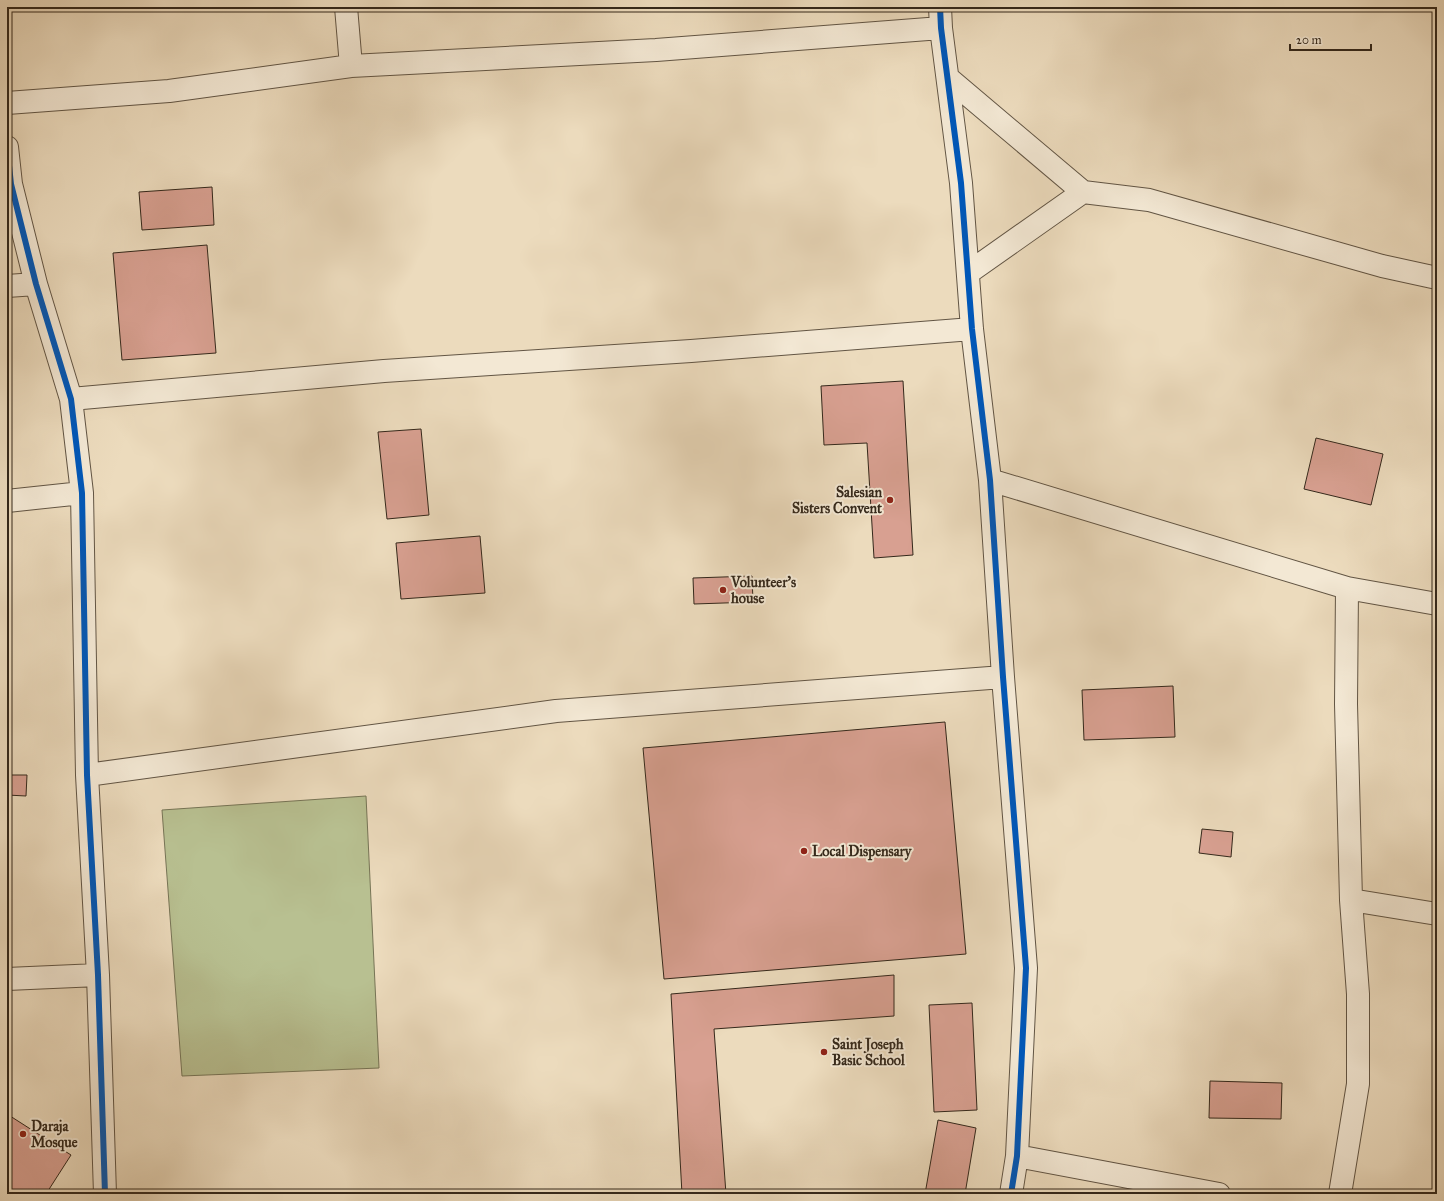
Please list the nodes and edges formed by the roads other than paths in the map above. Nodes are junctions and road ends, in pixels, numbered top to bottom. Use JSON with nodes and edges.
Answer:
{"nodes":[{"id":1,"x":346,"y":7,"type":"edge"},
{"id":2,"x":940,"y":7,"type":"edge"},
{"id":3,"x":941,"y":28,"type":"junction"},
{"id":4,"x":351,"y":66,"type":"junction"},
{"id":5,"x":948,"y":78,"type":"junction"},
{"id":6,"x":7,"y":103,"type":"edge"},
{"id":7,"x":7,"y":147,"type":"edge"},
{"id":8,"x":1083,"y":192,"type":"junction"},
{"id":9,"x":968,"y":272,"type":"junction"},
{"id":10,"x":1437,"y":278,"type":"edge"},
{"id":11,"x":36,"y":284,"type":"junction"},
{"id":12,"x":7,"y":286,"type":"edge"},
{"id":13,"x":972,"y":329,"type":"junction"},
{"id":14,"x":71,"y":399,"type":"junction"},
{"id":15,"x":990,"y":480,"type":"junction"},
{"id":16,"x":82,"y":493,"type":"junction"},
{"id":17,"x":7,"y":501,"type":"edge"},
{"id":18,"x":1347,"y":588,"type":"junction"},
{"id":19,"x":1437,"y":604,"type":"edge"},
{"id":20,"x":1003,"y":677,"type":"junction"},
{"id":21,"x":87,"y":775,"type":"junction"},
{"id":22,"x":1351,"y":900,"type":"junction"},
{"id":23,"x":1437,"y":914,"type":"edge"},
{"id":24,"x":98,"y":974,"type":"junction"},
{"id":25,"x":7,"y":978,"type":"edge"},
{"id":26,"x":1017,"y":1156,"type":"junction"},
{"id":27,"x":105,"y":1194,"type":"edge"},
{"id":28,"x":1011,"y":1194,"type":"edge"},
{"id":29,"x":1219,"y":1194,"type":"edge"},
{"id":30,"x":1340,"y":1194,"type":"edge"}],
"edges":[{"from":1,"to":4,"type":"street"},
{"from":2,"to":3,"type":"street"},
{"from":3,"to":4,"type":"street"},
{"from":3,"to":5,"type":"street"},
{"from":4,"to":6,"type":"street"},
{"from":5,"to":8,"type":"street"},
{"from":5,"to":9,"type":"street"},
{"from":7,"to":11,"type":"street"},
{"from":8,"to":9,"type":"street"},
{"from":8,"to":10,"type":"street"},
{"from":9,"to":13,"type":"street"},
{"from":11,"to":12,"type":"street"},
{"from":11,"to":14,"type":"street"},
{"from":13,"to":14,"type":"street"},
{"from":13,"to":15,"type":"street"},
{"from":14,"to":16,"type":"street"},
{"from":15,"to":18,"type":"street"},
{"from":15,"to":20,"type":"street"},
{"from":16,"to":17,"type":"street"},
{"from":16,"to":21,"type":"street"},
{"from":18,"to":19,"type":"street"},
{"from":18,"to":22,"type":"street"},
{"from":20,"to":21,"type":"street"},
{"from":20,"to":26,"type":"street"},
{"from":21,"to":24,"type":"street"},
{"from":22,"to":23,"type":"street"},
{"from":22,"to":30,"type":"street"},
{"from":24,"to":25,"type":"street"},
{"from":24,"to":27,"type":"street"},
{"from":26,"to":28,"type":"street"},
{"from":26,"to":29,"type":"street"}]}
